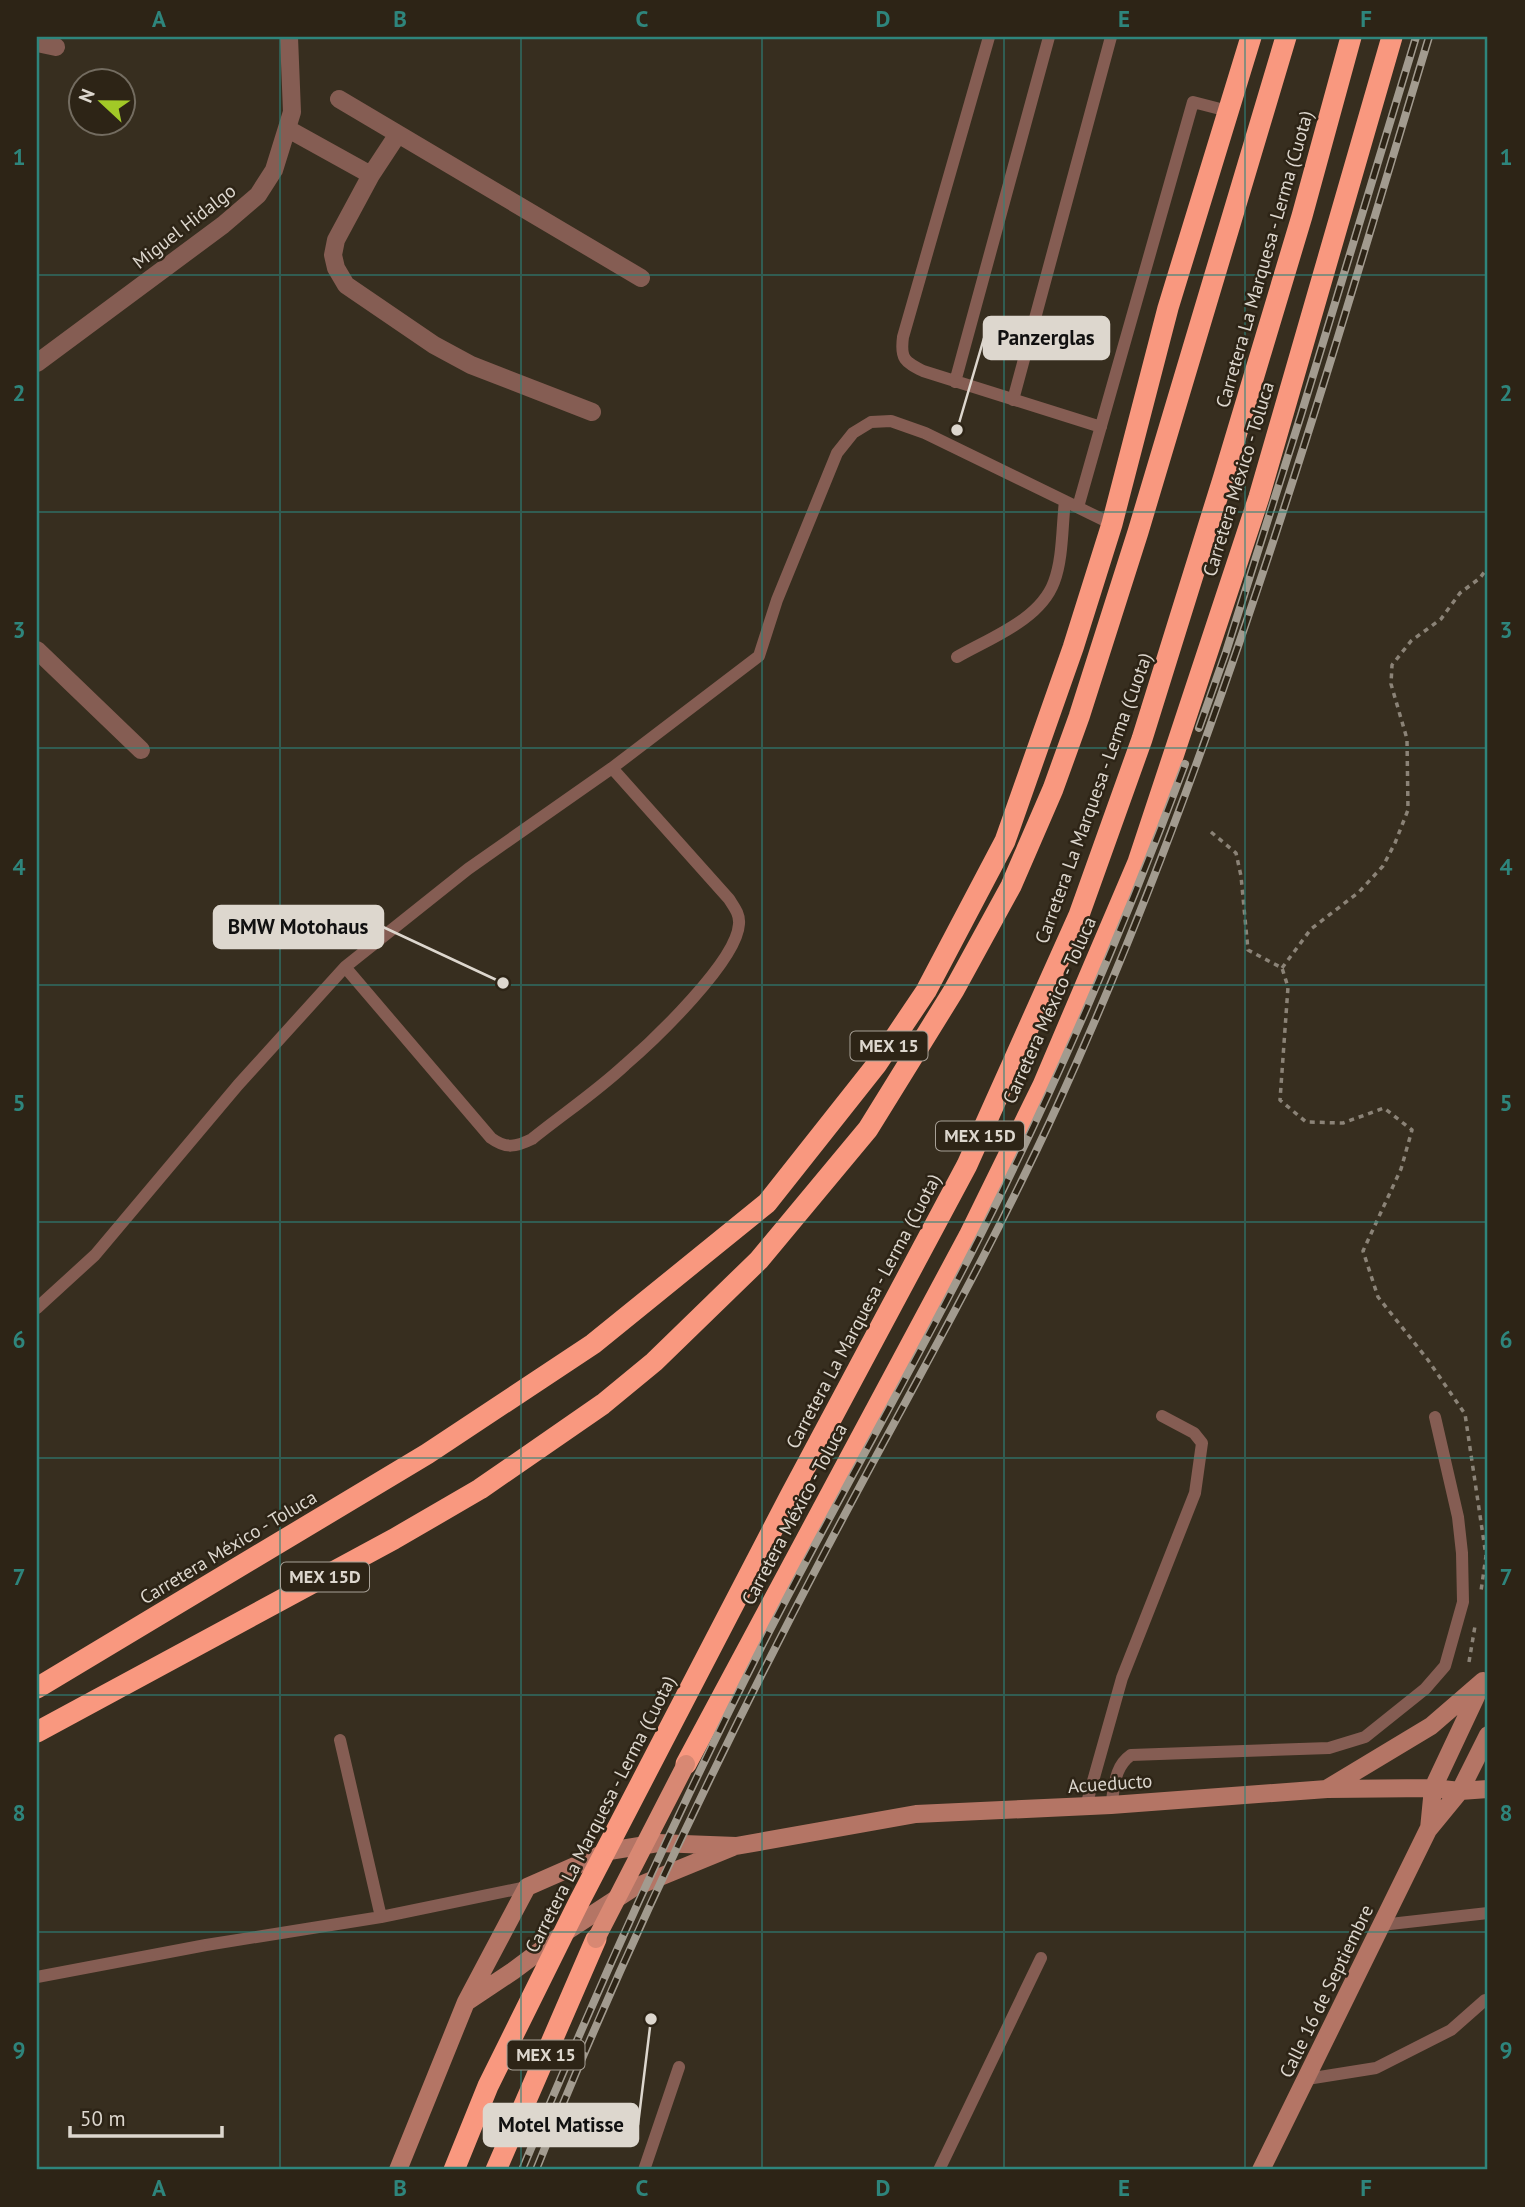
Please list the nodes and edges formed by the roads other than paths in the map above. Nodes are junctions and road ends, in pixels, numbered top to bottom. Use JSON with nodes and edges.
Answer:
{"nodes":[{"id":1,"x":289,"y":37,"type":"edge"},
{"id":2,"x":989,"y":37,"type":"edge"},
{"id":3,"x":1049,"y":37,"type":"edge"},
{"id":4,"x":1111,"y":37,"type":"edge"},
{"id":5,"x":1251,"y":37,"type":"edge"},
{"id":6,"x":1286,"y":37,"type":"edge"},
{"id":7,"x":1351,"y":37,"type":"edge"},
{"id":8,"x":1392,"y":37,"type":"edge"},
{"id":9,"x":37,"y":43,"type":"edge"},
{"id":10,"x":56,"y":47,"type":"dead end"},
{"id":11,"x":339,"y":99,"type":"dead end"},
{"id":12,"x":1228,"y":111,"type":"junction"},
{"id":13,"x":288,"y":130,"type":"junction"},
{"id":14,"x":398,"y":134,"type":"junction"},
{"id":15,"x":372,"y":175,"type":"junction"},
{"id":16,"x":641,"y":278,"type":"dead end"},
{"id":17,"x":37,"y":363,"type":"edge"},
{"id":18,"x":954,"y":382,"type":"junction"},
{"id":19,"x":1013,"y":400,"type":"junction"},
{"id":20,"x":592,"y":412,"type":"dead end"},
{"id":21,"x":1101,"y":427,"type":"junction"},
{"id":22,"x":1065,"y":500,"type":"junction"},
{"id":23,"x":1078,"y":507,"type":"junction"},
{"id":24,"x":1112,"y":524,"type":"junction"},
{"id":25,"x":37,"y":650,"type":"edge"},
{"id":26,"x":957,"y":657,"type":"dead end"},
{"id":27,"x":141,"y":750,"type":"dead end"},
{"id":28,"x":612,"y":768,"type":"junction"},
{"id":29,"x":345,"y":967,"type":"junction"},
{"id":30,"x":37,"y":1308,"type":"edge"},
{"id":31,"x":1162,"y":1416,"type":"dead end"},
{"id":32,"x":1435,"y":1417,"type":"dead end"},
{"id":33,"x":1486,"y":1675,"type":"edge"},
{"id":34,"x":37,"y":1689,"type":"edge"},
{"id":35,"x":37,"y":1732,"type":"edge"},
{"id":36,"x":1488,"y":1735,"type":"edge"},
{"id":37,"x":340,"y":1740,"type":"dead end"},
{"id":38,"x":686,"y":1765,"type":"joint"},
{"id":39,"x":1433,"y":1788,"type":"junction"},
{"id":40,"x":1327,"y":1789,"type":"junction"},
{"id":41,"x":1488,"y":1789,"type":"edge"},
{"id":42,"x":1460,"y":1791,"type":"junction"},
{"id":43,"x":1111,"y":1805,"type":"junction"},
{"id":44,"x":1086,"y":1806,"type":"junction"},
{"id":45,"x":1428,"y":1830,"type":"junction"},
{"id":46,"x":736,"y":1846,"type":"junction"},
{"id":47,"x":527,"y":1887,"type":"junction"},
{"id":48,"x":1488,"y":1913,"type":"edge"},
{"id":49,"x":381,"y":1917,"type":"junction"},
{"id":50,"x":1381,"y":1925,"type":"junction"},
{"id":51,"x":596,"y":1939,"type":"joint"},
{"id":52,"x":1041,"y":1958,"type":"dead end"},
{"id":53,"x":37,"y":1977,"type":"edge"},
{"id":54,"x":1488,"y":2000,"type":"edge"},
{"id":55,"x":466,"y":2002,"type":"junction"},
{"id":56,"x":679,"y":2067,"type":"dead end"},
{"id":57,"x":1307,"y":2079,"type":"junction"},
{"id":58,"x":398,"y":2170,"type":"edge"},
{"id":59,"x":454,"y":2170,"type":"edge"},
{"id":60,"x":496,"y":2170,"type":"edge"},
{"id":61,"x":644,"y":2170,"type":"edge"},
{"id":62,"x":939,"y":2170,"type":"edge"},
{"id":63,"x":1261,"y":2170,"type":"edge"}],
"edges":[{"from":1,"to":13,"type":"street","name":"Miguel Hidalgo"},
{"from":2,"to":18,"type":"lane"},
{"from":3,"to":18,"type":"lane"},
{"from":4,"to":19,"type":"lane"},
{"from":5,"to":12,"type":"highway","name":"Carretera México - Toluca","number":"MEX 15"},
{"from":6,"to":35,"type":"highway","name":"Carretera La Marquesa - Lerma (Cuota)","number":"MEX 15D"},
{"from":7,"to":59,"type":"highway","name":"Carretera La Marquesa - Lerma (Cuota)","number":"MEX 15D","bridge":true},
{"from":8,"to":38,"type":"highway","name":"Carretera México - Toluca","number":"MEX 15"},
{"from":9,"to":10,"type":"street"},
{"from":11,"to":14,"type":"street"},
{"from":12,"to":21,"type":"lane"},
{"from":12,"to":24,"type":"highway","name":"Carretera México - Toluca","number":"MEX 15"},
{"from":13,"to":15,"type":"street"},
{"from":13,"to":17,"type":"street","name":"Miguel Hidalgo"},
{"from":14,"to":15,"type":"street"},
{"from":14,"to":16,"type":"street"},
{"from":15,"to":20,"type":"street"},
{"from":18,"to":19,"type":"lane"},
{"from":19,"to":21,"type":"lane"},
{"from":21,"to":23,"type":"lane"},
{"from":22,"to":23,"type":"lane"},
{"from":22,"to":26,"type":"lane"},
{"from":22,"to":28,"type":"lane"},
{"from":23,"to":24,"type":"lane"},
{"from":24,"to":34,"type":"highway","name":"Carretera México - Toluca","number":"MEX 15"},
{"from":25,"to":27,"type":"street"},
{"from":28,"to":29,"type":"lane"},
{"from":28,"to":29,"type":"lane"},
{"from":29,"to":30,"type":"lane"},
{"from":31,"to":44,"type":"lane"},
{"from":32,"to":43,"type":"lane"},
{"from":33,"to":39,"type":"main road","name":"Calle 16 de Septiembre"},
{"from":33,"to":40,"type":"main road"},
{"from":36,"to":42,"type":"main road","name":"Calle 16 de Septiembre"},
{"from":37,"to":49,"type":"lane"},
{"from":38,"to":51,"type":"main road","name":"Carretera México - Toluca","number":"MEX 15","bridge":true},
{"from":39,"to":40,"type":"main road","name":"Acueducto"},
{"from":39,"to":42,"type":"main road","name":"Acueducto"},
{"from":39,"to":45,"type":"main road","name":"Calle 16 de Septiembre"},
{"from":40,"to":43,"type":"main road","name":"Acueducto"},
{"from":41,"to":42,"type":"main road","name":"Acueducto"},
{"from":42,"to":45,"type":"main road","name":"Calle 16 de Septiembre"},
{"from":43,"to":44,"type":"main road","name":"Acueducto"},
{"from":44,"to":46,"type":"main road","name":"Acueducto"},
{"from":45,"to":50,"type":"main road","name":"Calle 16 de Septiembre"},
{"from":46,"to":47,"type":"main road"},
{"from":46,"to":55,"type":"main road"},
{"from":47,"to":49,"type":"lane"},
{"from":47,"to":55,"type":"main road"},
{"from":48,"to":50,"type":"lane"},
{"from":49,"to":53,"type":"lane"},
{"from":50,"to":57,"type":"main road","name":"Calle 16 de Septiembre"},
{"from":51,"to":60,"type":"highway","name":"Carretera México - Toluca","number":"MEX 15"},
{"from":52,"to":62,"type":"lane"},
{"from":54,"to":57,"type":"lane"},
{"from":55,"to":58,"type":"main road"},
{"from":56,"to":61,"type":"lane"},
{"from":57,"to":63,"type":"main road","name":"Calle 16 de Septiembre"}]}
